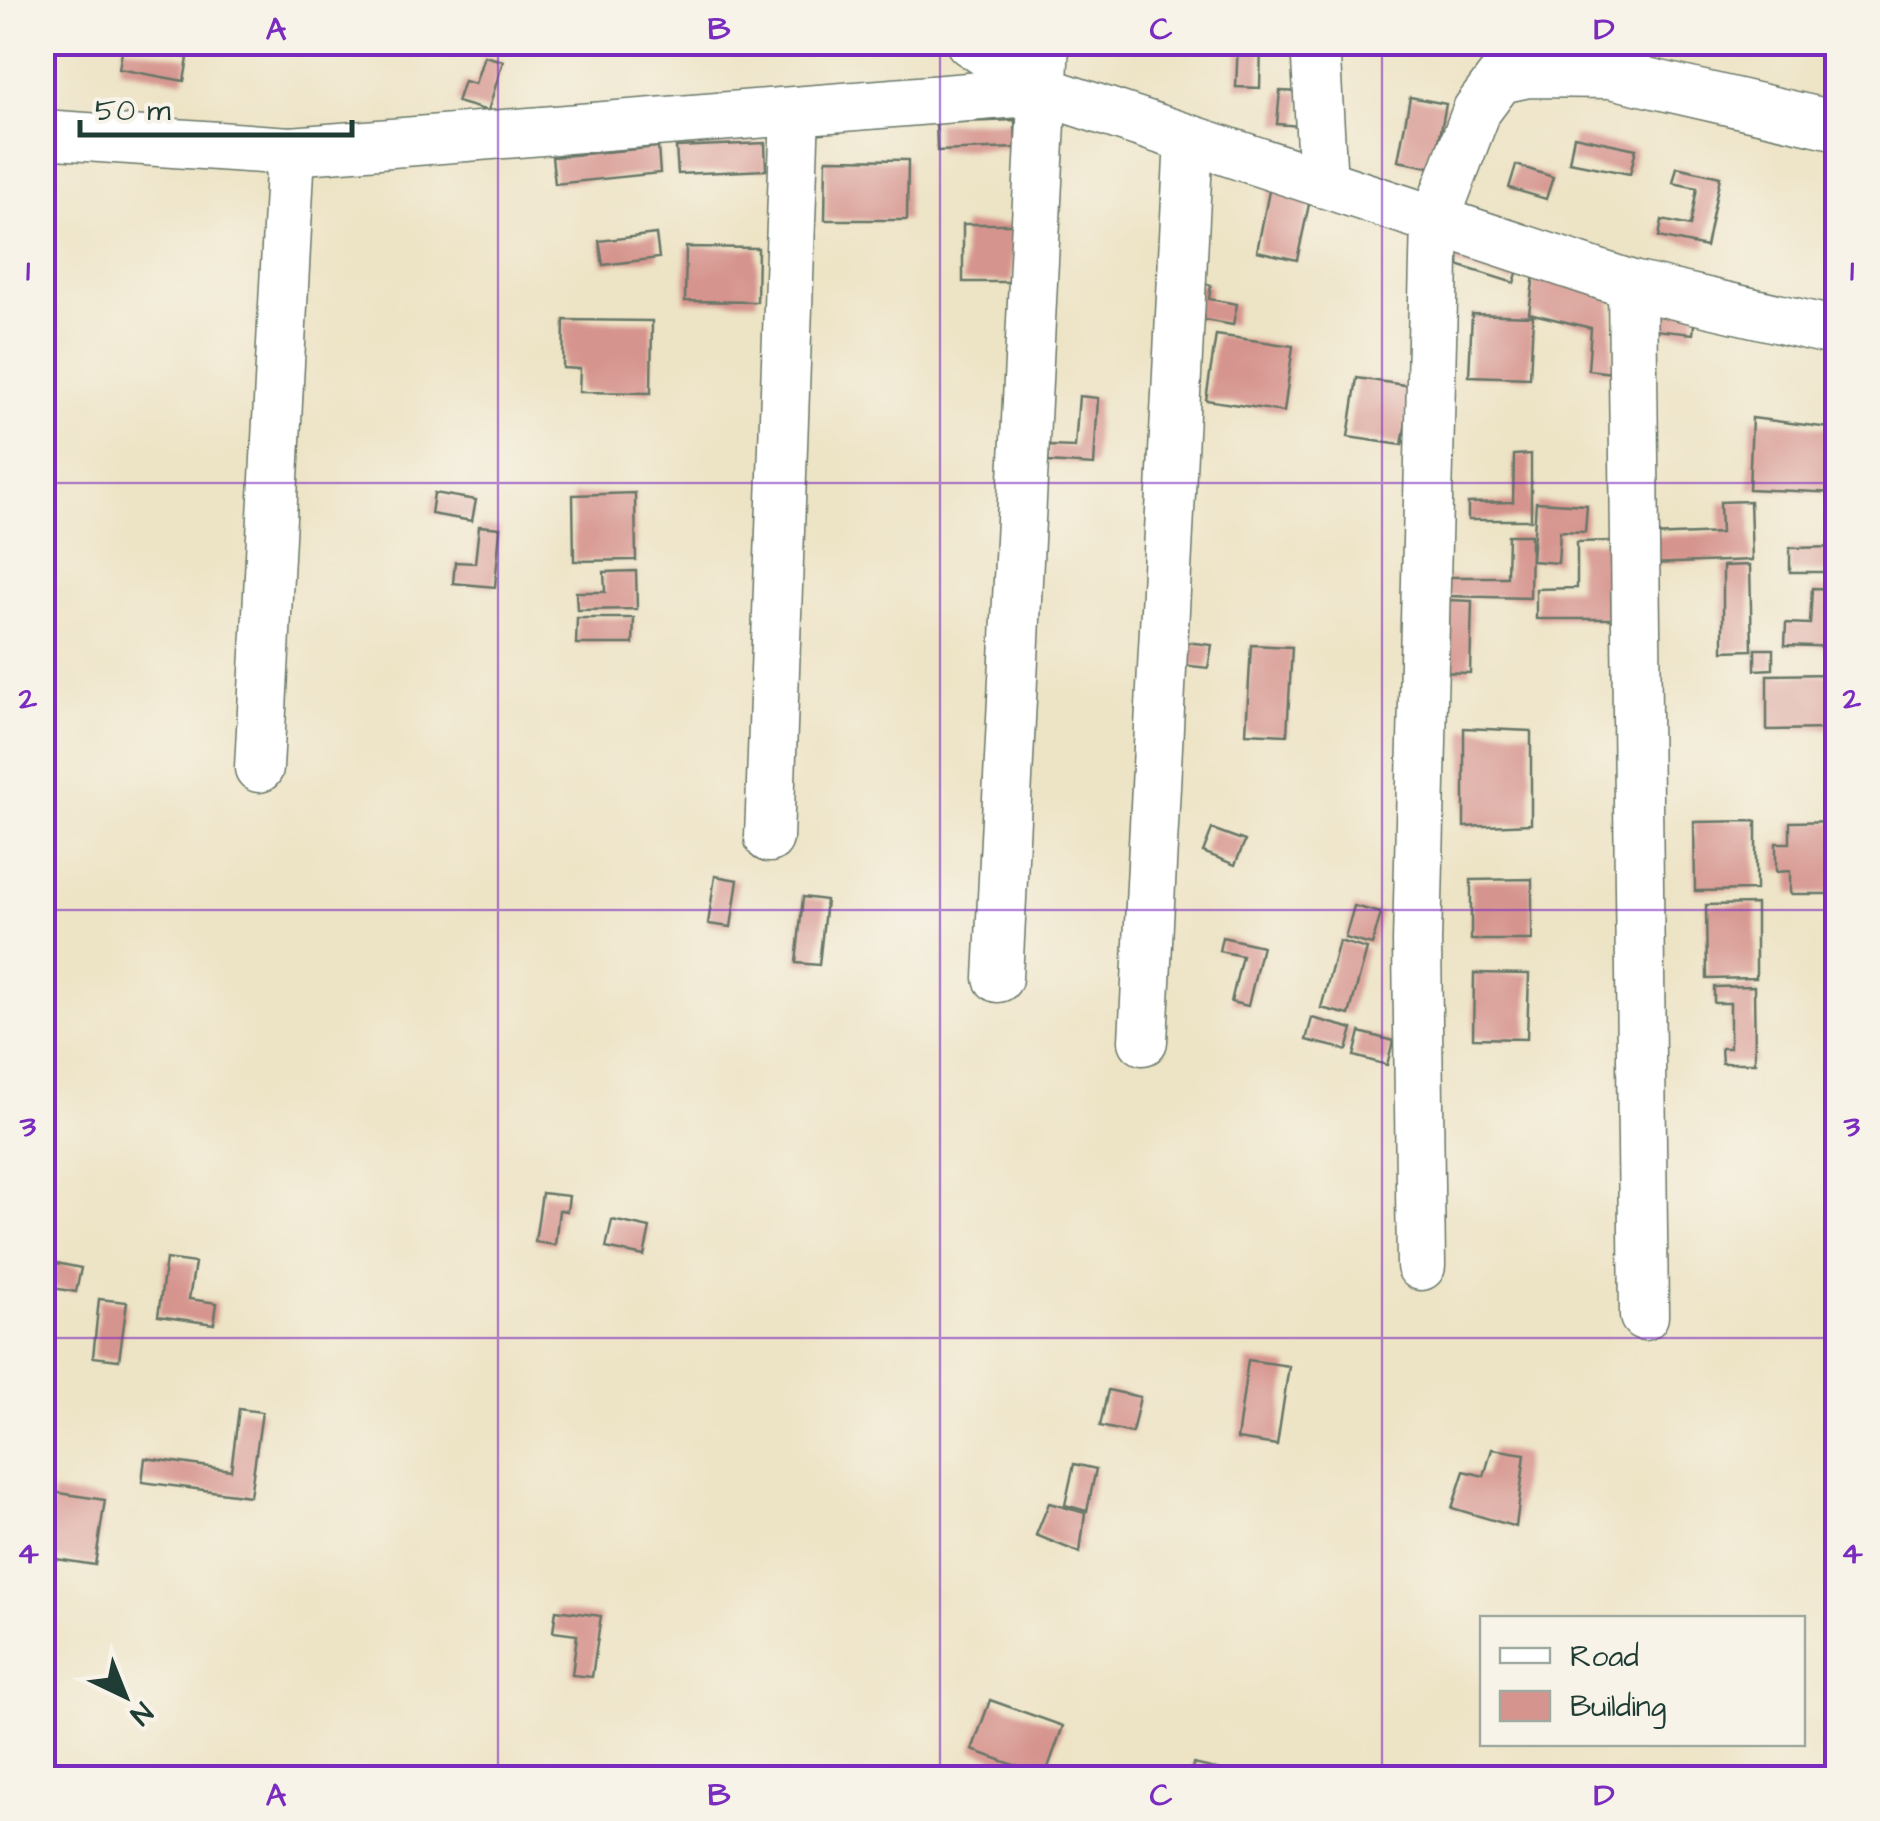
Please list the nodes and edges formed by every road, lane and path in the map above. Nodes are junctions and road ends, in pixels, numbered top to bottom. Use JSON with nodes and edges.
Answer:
{"nodes":[{"id":1,"x":970,"y":42,"type":"edge"},
{"id":2,"x":1045,"y":42,"type":"edge"},
{"id":3,"x":1315,"y":42,"type":"edge"},
{"id":4,"x":1610,"y":58,"type":"edge"},
{"id":5,"x":1044,"y":91,"type":"junction"},
{"id":6,"x":795,"y":111,"type":"junction"},
{"id":7,"x":1838,"y":126,"type":"edge"},
{"id":8,"x":42,"y":134,"type":"edge"},
{"id":9,"x":1189,"y":139,"type":"junction"},
{"id":10,"x":291,"y":151,"type":"junction"},
{"id":11,"x":1324,"y":183,"type":"junction"},
{"id":12,"x":1435,"y":220,"type":"junction"},
{"id":13,"x":1632,"y":285,"type":"junction"},
{"id":14,"x":1838,"y":332,"type":"edge"},
{"id":15,"x":259,"y":768,"type":"dead end"},
{"id":16,"x":769,"y":838,"type":"dead end"},
{"id":17,"x":998,"y":978,"type":"dead end"},
{"id":18,"x":1142,"y":1041,"type":"dead end"},
{"id":19,"x":1421,"y":1266,"type":"dead end"},
{"id":20,"x":1644,"y":1316,"type":"dead end"}],
"edges":[{"from":1,"to":5,"type":"street"},
{"from":2,"to":5,"type":"street"},
{"from":3,"to":11,"type":"street"},
{"from":4,"to":7,"type":"street"},
{"from":4,"to":12,"type":"street"},
{"from":5,"to":6,"type":"street"},
{"from":5,"to":9,"type":"street"},
{"from":5,"to":17,"type":"street"},
{"from":6,"to":10,"type":"street"},
{"from":6,"to":16,"type":"street"},
{"from":8,"to":10,"type":"street"},
{"from":9,"to":11,"type":"street"},
{"from":9,"to":18,"type":"street"},
{"from":10,"to":15,"type":"street"},
{"from":11,"to":12,"type":"street"},
{"from":12,"to":13,"type":"street"},
{"from":12,"to":19,"type":"street"},
{"from":13,"to":14,"type":"street"},
{"from":13,"to":20,"type":"street"}]}
